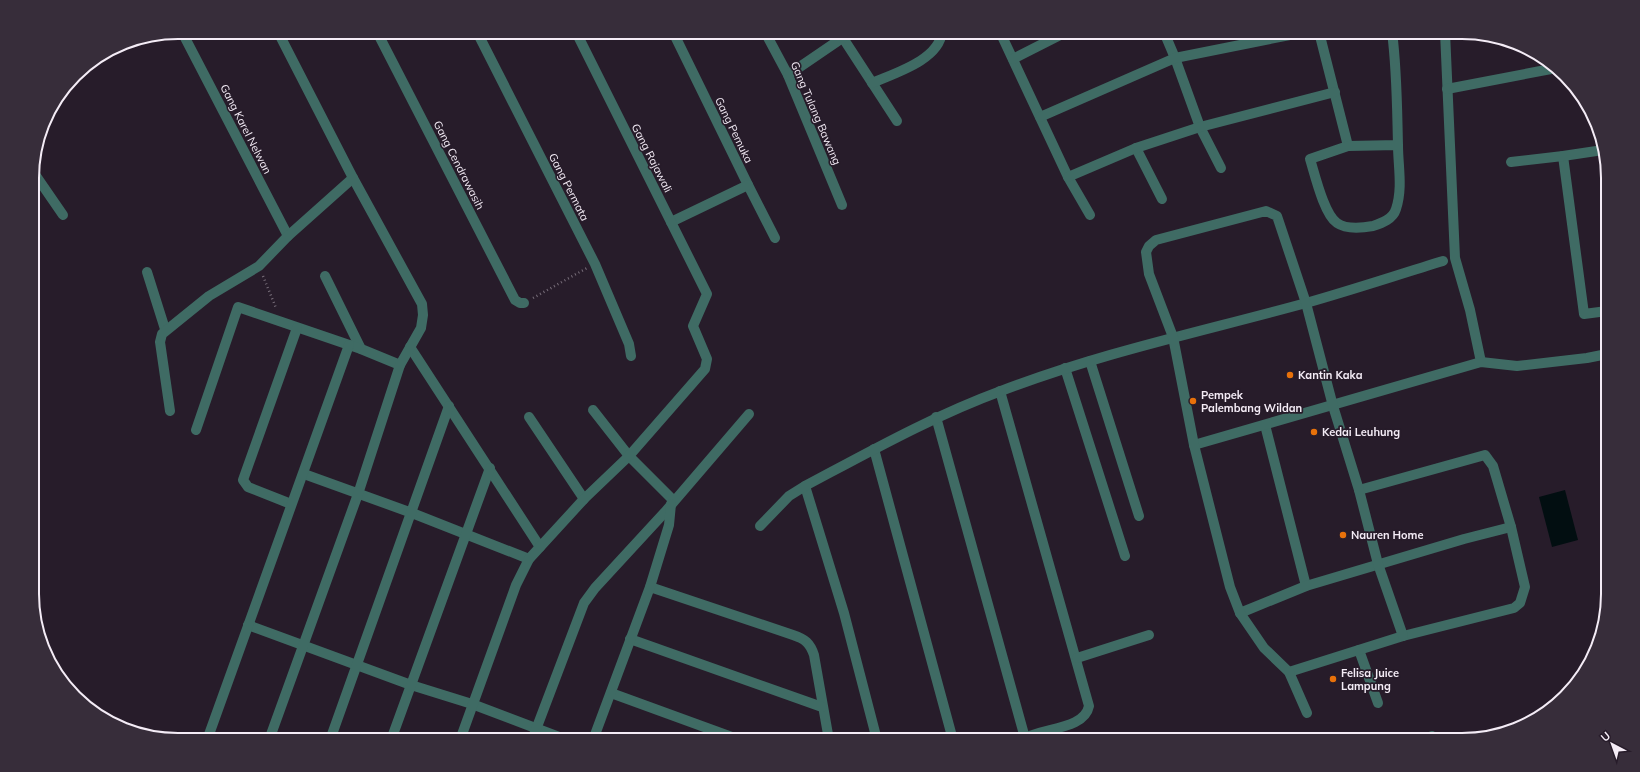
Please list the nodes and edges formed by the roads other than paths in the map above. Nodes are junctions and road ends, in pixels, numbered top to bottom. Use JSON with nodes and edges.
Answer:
{"nodes":[{"id":1,"x":186,"y":39,"type":"edge"},
{"id":2,"x":282,"y":39,"type":"edge"},
{"id":3,"x":381,"y":39,"type":"edge"},
{"id":4,"x":480,"y":39,"type":"edge"},
{"id":5,"x":580,"y":39,"type":"edge"},
{"id":6,"x":676,"y":39,"type":"edge"},
{"id":7,"x":769,"y":39,"type":"edge"},
{"id":8,"x":841,"y":39,"type":"edge"},
{"id":9,"x":849,"y":39,"type":"edge"},
{"id":10,"x":940,"y":39,"type":"edge"},
{"id":11,"x":1003,"y":39,"type":"edge"},
{"id":12,"x":1052,"y":39,"type":"edge"},
{"id":13,"x":1167,"y":39,"type":"edge"},
{"id":14,"x":1270,"y":39,"type":"edge"},
{"id":15,"x":1321,"y":39,"type":"edge"},
{"id":16,"x":1393,"y":39,"type":"edge"},
{"id":17,"x":1445,"y":39,"type":"edge"},
{"id":18,"x":1175,"y":58,"type":"junction"},
{"id":19,"x":1013,"y":59,"type":"junction"},
{"id":20,"x":1549,"y":70,"type":"edge"},
{"id":21,"x":788,"y":75,"type":"junction"},
{"id":22,"x":872,"y":83,"type":"junction"},
{"id":23,"x":1447,"y":89,"type":"junction"},
{"id":24,"x":1335,"y":92,"type":"junction"},
{"id":25,"x":1040,"y":117,"type":"junction"},
{"id":26,"x":897,"y":121,"type":"dead end"},
{"id":27,"x":1200,"y":127,"type":"junction"},
{"id":28,"x":1398,"y":145,"type":"junction"},
{"id":29,"x":1348,"y":146,"type":"junction"},
{"id":30,"x":1136,"y":148,"type":"junction"},
{"id":31,"x":1598,"y":151,"type":"edge"},
{"id":32,"x":1562,"y":156,"type":"junction"},
{"id":33,"x":1511,"y":162,"type":"dead end"},
{"id":34,"x":1221,"y":168,"type":"dead end"},
{"id":35,"x":1068,"y":177,"type":"junction"},
{"id":36,"x":353,"y":178,"type":"junction"},
{"id":37,"x":39,"y":180,"type":"edge"},
{"id":38,"x":748,"y":185,"type":"junction"},
{"id":39,"x":1162,"y":200,"type":"dead end"},
{"id":40,"x":842,"y":205,"type":"dead end"},
{"id":41,"x":63,"y":214,"type":"dead end"},
{"id":42,"x":1090,"y":215,"type":"dead end"},
{"id":43,"x":671,"y":222,"type":"junction"},
{"id":44,"x":288,"y":236,"type":"junction"},
{"id":45,"x":776,"y":238,"type":"dead end"},
{"id":46,"x":1443,"y":261,"type":"dead end"},
{"id":47,"x":147,"y":272,"type":"dead end"},
{"id":48,"x":325,"y":276,"type":"dead end"},
{"id":49,"x":524,"y":303,"type":"road end"},
{"id":50,"x":1306,"y":303,"type":"junction"},
{"id":51,"x":1601,"y":312,"type":"edge"},
{"id":52,"x":297,"y":328,"type":"junction"},
{"id":53,"x":165,"y":329,"type":"junction"},
{"id":54,"x":1173,"y":337,"type":"junction"},
{"id":55,"x":349,"y":345,"type":"junction"},
{"id":56,"x":410,"y":347,"type":"junction"},
{"id":57,"x":361,"y":349,"type":"junction"},
{"id":58,"x":1601,"y":355,"type":"edge"},
{"id":59,"x":631,"y":356,"type":"dead end"},
{"id":60,"x":1090,"y":361,"type":"junction"},
{"id":61,"x":1480,"y":362,"type":"junction"},
{"id":62,"x":400,"y":365,"type":"junction"},
{"id":63,"x":1065,"y":368,"type":"junction"},
{"id":64,"x":1000,"y":391,"type":"junction"},
{"id":65,"x":449,"y":406,"type":"junction"},
{"id":66,"x":1333,"y":406,"type":"junction"},
{"id":67,"x":593,"y":410,"type":"dead end"},
{"id":68,"x":170,"y":411,"type":"dead end"},
{"id":69,"x":749,"y":414,"type":"dead end"},
{"id":70,"x":529,"y":417,"type":"dead end"},
{"id":71,"x":936,"y":417,"type":"junction"},
{"id":72,"x":1265,"y":425,"type":"junction"},
{"id":73,"x":196,"y":430,"type":"dead end"},
{"id":74,"x":1194,"y":445,"type":"junction"},
{"id":75,"x":874,"y":449,"type":"junction"},
{"id":76,"x":629,"y":456,"type":"junction"},
{"id":77,"x":490,"y":468,"type":"junction"},
{"id":78,"x":304,"y":474,"type":"junction"},
{"id":79,"x":804,"y":486,"type":"junction"},
{"id":80,"x":1359,"y":490,"type":"junction"},
{"id":81,"x":358,"y":494,"type":"junction"},
{"id":82,"x":584,"y":499,"type":"junction"},
{"id":83,"x":672,"y":502,"type":"junction"},
{"id":84,"x":291,"y":504,"type":"junction"},
{"id":85,"x":412,"y":513,"type":"junction"},
{"id":86,"x":1139,"y":516,"type":"dead end"},
{"id":87,"x":760,"y":526,"type":"dead end"},
{"id":88,"x":1511,"y":527,"type":"junction"},
{"id":89,"x":466,"y":534,"type":"junction"},
{"id":90,"x":540,"y":547,"type":"junction"},
{"id":91,"x":1125,"y":556,"type":"dead end"},
{"id":92,"x":529,"y":559,"type":"junction"},
{"id":93,"x":1378,"y":564,"type":"junction"},
{"id":94,"x":1306,"y":586,"type":"junction"},
{"id":95,"x":650,"y":587,"type":"junction"},
{"id":96,"x":1240,"y":613,"type":"junction"},
{"id":97,"x":248,"y":625,"type":"junction"},
{"id":98,"x":1149,"y":635,"type":"dead end"},
{"id":99,"x":1402,"y":636,"type":"junction"},
{"id":100,"x":630,"y":639,"type":"junction"},
{"id":101,"x":303,"y":644,"type":"junction"},
{"id":102,"x":1359,"y":650,"type":"junction"},
{"id":103,"x":1077,"y":658,"type":"junction"},
{"id":104,"x":357,"y":665,"type":"junction"},
{"id":105,"x":1289,"y":672,"type":"junction"},
{"id":106,"x":412,"y":685,"type":"junction"},
{"id":107,"x":611,"y":693,"type":"junction"},
{"id":108,"x":1378,"y":703,"type":"dead end"},
{"id":109,"x":472,"y":704,"type":"junction"},
{"id":110,"x":822,"y":706,"type":"junction"},
{"id":111,"x":1307,"y":713,"type":"dead end"},
{"id":112,"x":536,"y":729,"type":"junction"},
{"id":113,"x":209,"y":733,"type":"edge"},
{"id":114,"x":271,"y":733,"type":"edge"},
{"id":115,"x":333,"y":733,"type":"edge"},
{"id":116,"x":394,"y":733,"type":"edge"},
{"id":117,"x":462,"y":733,"type":"edge"},
{"id":118,"x":535,"y":733,"type":"edge"},
{"id":119,"x":547,"y":733,"type":"edge"},
{"id":120,"x":596,"y":733,"type":"edge"},
{"id":121,"x":721,"y":733,"type":"edge"},
{"id":122,"x":828,"y":733,"type":"edge"},
{"id":123,"x":875,"y":733,"type":"edge"},
{"id":124,"x":951,"y":733,"type":"edge"},
{"id":125,"x":1021,"y":733,"type":"edge"},
{"id":126,"x":1041,"y":733,"type":"edge"}],
"edges":[{"from":1,"to":44,"type":"street","name":"Gang Karel Nelwan"},
{"from":2,"to":36,"type":"street"},
{"from":3,"to":49,"type":"street","name":"Gang Cendrawasih"},
{"from":4,"to":59,"type":"street","name":"Gang Permata"},
{"from":5,"to":43,"type":"street","name":"Gang Rajawali"},
{"from":6,"to":38,"type":"street","name":"Gang Pemuka"},
{"from":7,"to":21,"type":"street","name":"Gang Tulang Bawang"},
{"from":8,"to":21,"type":"street"},
{"from":9,"to":22,"type":"street"},
{"from":10,"to":22,"type":"street"},
{"from":11,"to":19,"type":"street"},
{"from":12,"to":19,"type":"street"},
{"from":13,"to":18,"type":"street"},
{"from":14,"to":18,"type":"street"},
{"from":15,"to":24,"type":"street"},
{"from":16,"to":28,"type":"street"},
{"from":17,"to":23,"type":"street"},
{"from":18,"to":25,"type":"street"},
{"from":18,"to":27,"type":"street"},
{"from":19,"to":25,"type":"street"},
{"from":20,"to":23,"type":"street"},
{"from":21,"to":40,"type":"street","name":"Gang Tulang Bawang"},
{"from":22,"to":26,"type":"street"},
{"from":23,"to":61,"type":"street"},
{"from":24,"to":27,"type":"street"},
{"from":24,"to":29,"type":"street"},
{"from":25,"to":35,"type":"street"},
{"from":27,"to":30,"type":"street"},
{"from":27,"to":34,"type":"street"},
{"from":28,"to":29,"type":"street"},
{"from":28,"to":29,"type":"street"},
{"from":30,"to":35,"type":"street"},
{"from":30,"to":39,"type":"street"},
{"from":31,"to":32,"type":"street"},
{"from":32,"to":33,"type":"street"},
{"from":32,"to":51,"type":"street"},
{"from":35,"to":42,"type":"street"},
{"from":36,"to":44,"type":"street"},
{"from":36,"to":56,"type":"street"},
{"from":37,"to":41,"type":"street"},
{"from":38,"to":43,"type":"street"},
{"from":38,"to":45,"type":"street","name":"Gang Pemuka"},
{"from":43,"to":76,"type":"street","name":"Gang Rajawali"},
{"from":44,"to":53,"type":"street"},
{"from":46,"to":50,"type":"street"},
{"from":47,"to":53,"type":"street"},
{"from":48,"to":57,"type":"street"},
{"from":50,"to":54,"type":"street"},
{"from":50,"to":54,"type":"street"},
{"from":50,"to":66,"type":"street"},
{"from":52,"to":55,"type":"street"},
{"from":52,"to":73,"type":"street"},
{"from":52,"to":84,"type":"street"},
{"from":53,"to":68,"type":"street"},
{"from":54,"to":60,"type":"street"},
{"from":54,"to":74,"type":"street"},
{"from":55,"to":57,"type":"street"},
{"from":55,"to":78,"type":"street"},
{"from":56,"to":62,"type":"street"},
{"from":56,"to":65,"type":"street"},
{"from":57,"to":62,"type":"street"},
{"from":58,"to":61,"type":"street"},
{"from":60,"to":63,"type":"street"},
{"from":60,"to":86,"type":"street"},
{"from":61,"to":66,"type":"street"},
{"from":62,"to":81,"type":"street"},
{"from":63,"to":64,"type":"street"},
{"from":63,"to":91,"type":"street"},
{"from":64,"to":71,"type":"street"},
{"from":64,"to":103,"type":"street"},
{"from":65,"to":77,"type":"street"},
{"from":65,"to":85,"type":"street"},
{"from":66,"to":72,"type":"street"},
{"from":66,"to":80,"type":"street"},
{"from":67,"to":76,"type":"street"},
{"from":69,"to":83,"type":"street"},
{"from":70,"to":82,"type":"street"},
{"from":71,"to":75,"type":"street"},
{"from":71,"to":125,"type":"street"},
{"from":72,"to":74,"type":"street"},
{"from":72,"to":94,"type":"street"},
{"from":74,"to":96,"type":"street"},
{"from":75,"to":79,"type":"street"},
{"from":75,"to":124,"type":"street"},
{"from":76,"to":82,"type":"street"},
{"from":76,"to":83,"type":"street"},
{"from":77,"to":89,"type":"street"},
{"from":77,"to":90,"type":"street"},
{"from":78,"to":81,"type":"street"},
{"from":78,"to":84,"type":"street"},
{"from":79,"to":87,"type":"street"},
{"from":79,"to":123,"type":"street"},
{"from":80,"to":88,"type":"street"},
{"from":80,"to":93,"type":"street"},
{"from":81,"to":85,"type":"street"},
{"from":81,"to":101,"type":"street"},
{"from":82,"to":90,"type":"street"},
{"from":83,"to":95,"type":"street"},
{"from":83,"to":112,"type":"street"},
{"from":84,"to":97,"type":"street"},
{"from":85,"to":89,"type":"street"},
{"from":85,"to":104,"type":"street"},
{"from":88,"to":93,"type":"street"},
{"from":88,"to":99,"type":"street"},
{"from":89,"to":92,"type":"street"},
{"from":89,"to":106,"type":"street"},
{"from":90,"to":92,"type":"street"},
{"from":92,"to":109,"type":"street"},
{"from":93,"to":94,"type":"street"},
{"from":93,"to":99,"type":"street"},
{"from":94,"to":96,"type":"street"},
{"from":95,"to":100,"type":"street"},
{"from":95,"to":110,"type":"street"},
{"from":96,"to":105,"type":"street"},
{"from":97,"to":101,"type":"street"},
{"from":97,"to":113,"type":"street"},
{"from":98,"to":103,"type":"street"},
{"from":99,"to":102,"type":"street"},
{"from":100,"to":107,"type":"street"},
{"from":100,"to":110,"type":"street"},
{"from":101,"to":104,"type":"street"},
{"from":101,"to":114,"type":"street"},
{"from":102,"to":105,"type":"street"},
{"from":102,"to":108,"type":"street"},
{"from":103,"to":126,"type":"street"},
{"from":104,"to":106,"type":"street"},
{"from":104,"to":115,"type":"street"},
{"from":105,"to":111,"type":"street"},
{"from":106,"to":109,"type":"street"},
{"from":106,"to":116,"type":"street"},
{"from":107,"to":120,"type":"street"},
{"from":107,"to":121,"type":"street"},
{"from":109,"to":112,"type":"street"},
{"from":109,"to":117,"type":"street"},
{"from":110,"to":122,"type":"street"},
{"from":112,"to":118,"type":"street"},
{"from":112,"to":119,"type":"street"}]}
